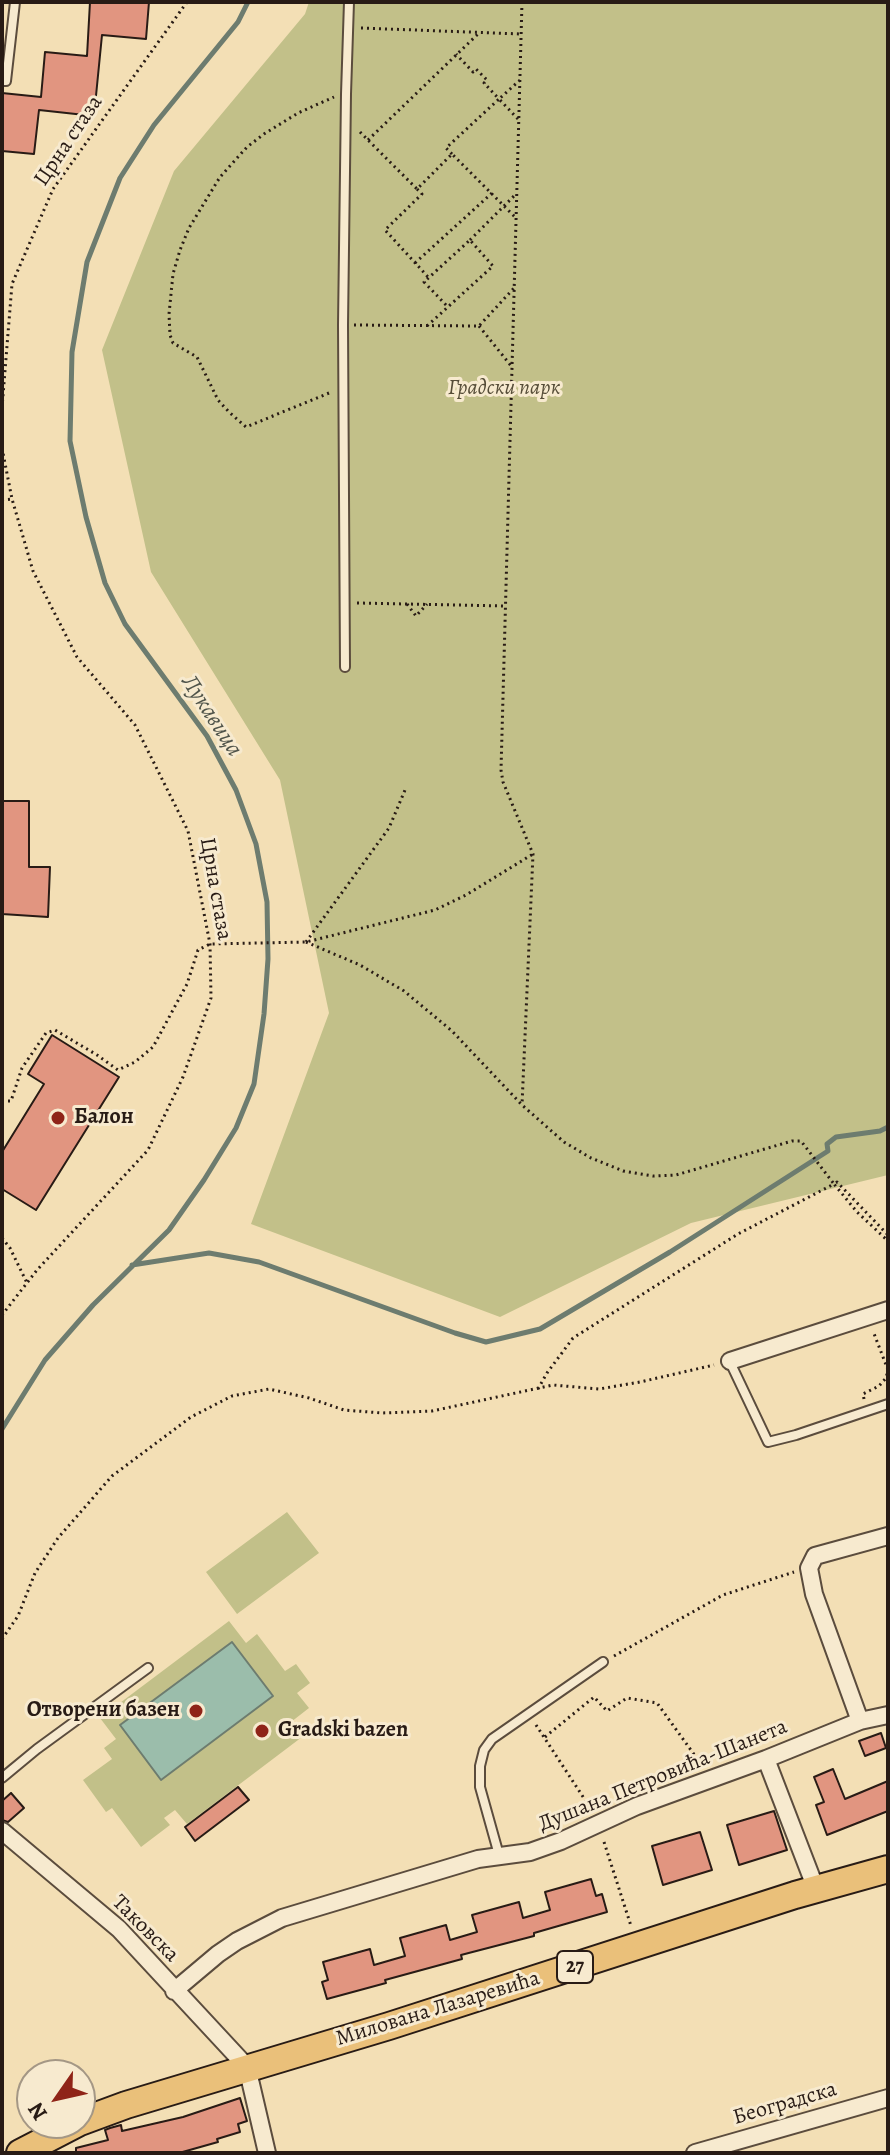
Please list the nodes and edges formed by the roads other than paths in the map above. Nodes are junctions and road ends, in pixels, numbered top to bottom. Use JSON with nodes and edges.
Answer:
{"nodes":[{"id":1,"x":15,"y":2,"type":"edge"},
{"id":2,"x":349,"y":2,"type":"edge"},
{"id":3,"x":2,"y":81,"type":"edge"},
{"id":4,"x":345,"y":667,"type":"dead end"},
{"id":5,"x":888,"y":1310,"type":"edge"},
{"id":6,"x":730,"y":1361,"type":"joint"},
{"id":7,"x":888,"y":1404,"type":"edge"},
{"id":8,"x":888,"y":1536,"type":"edge"},
{"id":9,"x":603,"y":1662,"type":"road end"},
{"id":10,"x":148,"y":1668,"type":"dead end"},
{"id":11,"x":888,"y":1715,"type":"edge"},
{"id":12,"x":860,"y":1721,"type":"junction"},
{"id":13,"x":766,"y":1759,"type":"junction"},
{"id":14,"x":2,"y":1778,"type":"edge"},
{"id":15,"x":2,"y":1831,"type":"edge"},
{"id":16,"x":499,"y":1855,"type":"junction"},
{"id":17,"x":888,"y":1869,"type":"edge"},
{"id":18,"x":816,"y":1889,"type":"junction"},
{"id":19,"x":174,"y":1991,"type":"junction"},
{"id":20,"x":247,"y":2067,"type":"junction"},
{"id":21,"x":888,"y":2098,"type":"edge"},
{"id":22,"x":96,"y":2116,"type":"edge"},
{"id":23,"x":47,"y":2139,"type":"edge"},
{"id":24,"x":20,"y":2153,"type":"edge"},
{"id":25,"x":267,"y":2153,"type":"edge"},
{"id":26,"x":695,"y":2153,"type":"edge"}],
"edges":[{"from":1,"to":3,"type":"lane"},
{"from":2,"to":4,"type":"lane"},
{"from":5,"to":6,"type":"street"},
{"from":6,"to":7,"type":"lane"},
{"from":8,"to":12,"type":"street"},
{"from":9,"to":16,"type":"lane"},
{"from":10,"to":14,"type":"lane"},
{"from":11,"to":12,"type":"street","name":"Душана Петровића-Шанета"},
{"from":12,"to":13,"type":"street","name":"Душана Петровића-Шанета"},
{"from":13,"to":16,"type":"street","name":"Душана Петровића-Шанета"},
{"from":13,"to":18,"type":"street"},
{"from":15,"to":19,"type":"street","name":"Таковска"},
{"from":16,"to":19,"type":"street","name":"Душана Петровића-Шанета"},
{"from":17,"to":18,"type":"main road","name":"Милована Лазаревића","number":"27"},
{"from":18,"to":20,"type":"main road","name":"Милована Лазаревића","number":"27"},
{"from":19,"to":20,"type":"street","name":"Таковска"},
{"from":20,"to":22,"type":"main road","name":"Милована Лазаревића","number":"27"},
{"from":20,"to":25,"type":"street"},
{"from":21,"to":26,"type":"street","name":"Београдска"},
{"from":23,"to":24,"type":"main road","name":"Милована Лазаревића","number":"27"}]}
